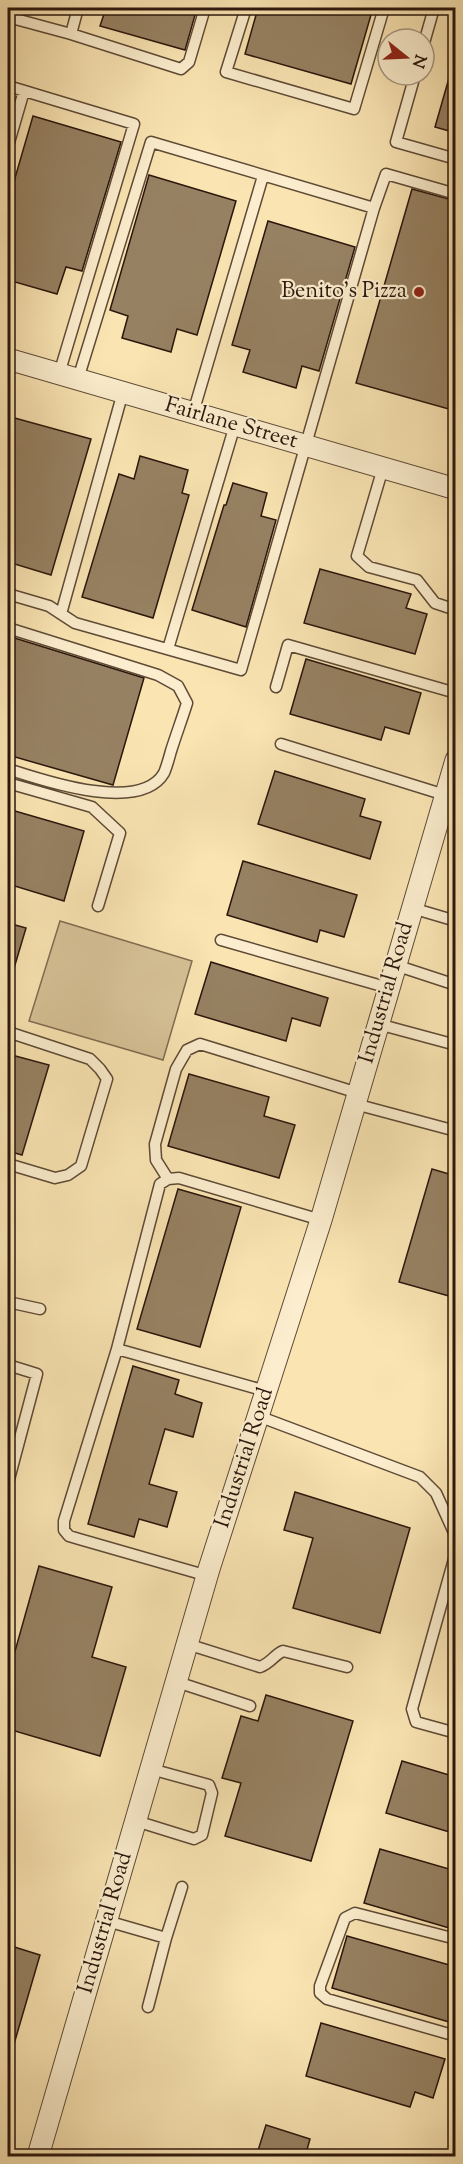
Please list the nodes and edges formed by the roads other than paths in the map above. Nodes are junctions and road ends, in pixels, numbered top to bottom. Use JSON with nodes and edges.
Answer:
{"nodes":[{"id":1,"x":78,"y":8,"type":"edge"},
{"id":2,"x":205,"y":8,"type":"edge"},
{"id":3,"x":246,"y":8,"type":"edge"},
{"id":4,"x":384,"y":8,"type":"edge"},
{"id":5,"x":434,"y":8,"type":"edge"},
{"id":6,"x":8,"y":17,"type":"edge"},
{"id":7,"x":429,"y":27,"type":"edge"},
{"id":8,"x":71,"y":34,"type":"junction"},
{"id":9,"x":8,"y":86,"type":"edge"},
{"id":10,"x":412,"y":87,"type":"edge"},
{"id":11,"x":24,"y":91,"type":"junction"},
{"id":12,"x":8,"y":146,"type":"edge"},
{"id":13,"x":456,"y":159,"type":"edge"},
{"id":14,"x":263,"y":176,"type":"junction"},
{"id":15,"x":456,"y":194,"type":"edge"},
{"id":16,"x":374,"y":208,"type":"junction"},
{"id":17,"x":8,"y":359,"type":"edge"},
{"id":18,"x":68,"y":376,"type":"junction"},
{"id":19,"x":123,"y":392,"type":"junction"},
{"id":20,"x":193,"y":412,"type":"junction"},
{"id":21,"x":235,"y":425,"type":"junction"},
{"id":22,"x":305,"y":445,"type":"junction"},
{"id":23,"x":383,"y":468,"type":"junction"},
{"id":24,"x":456,"y":489,"type":"edge"},
{"id":25,"x":8,"y":594,"type":"edge"},
{"id":26,"x":456,"y":610,"type":"edge"},
{"id":27,"x":61,"y":614,"type":"junction"},
{"id":28,"x":8,"y":628,"type":"edge"},
{"id":29,"x":168,"y":649,"type":"junction"},
{"id":30,"x":276,"y":687,"type":"dead end"},
{"id":31,"x":456,"y":693,"type":"edge"},
{"id":32,"x":281,"y":744,"type":"dead end"},
{"id":33,"x":456,"y":760,"type":"edge"},
{"id":34,"x":8,"y":769,"type":"edge"},
{"id":35,"x":8,"y":783,"type":"edge"},
{"id":36,"x":445,"y":795,"type":"junction"},
{"id":37,"x":98,"y":906,"type":"dead end"},
{"id":38,"x":412,"y":908,"type":"junction"},
{"id":39,"x":456,"y":921,"type":"edge"},
{"id":40,"x":221,"y":940,"type":"dead end"},
{"id":41,"x":395,"y":965,"type":"junction"},
{"id":42,"x":456,"y":984,"type":"edge"},
{"id":43,"x":389,"y":988,"type":"junction"},
{"id":44,"x":378,"y":1024,"type":"junction"},
{"id":45,"x":8,"y":1032,"type":"edge"},
{"id":46,"x":456,"y":1045,"type":"edge"},
{"id":47,"x":356,"y":1098,"type":"junction"},
{"id":48,"x":456,"y":1131,"type":"edge"},
{"id":49,"x":8,"y":1164,"type":"edge"},
{"id":50,"x":168,"y":1179,"type":"junction"},
{"id":51,"x":321,"y":1221,"type":"junction"},
{"id":52,"x":8,"y":1302,"type":"edge"},
{"id":53,"x":40,"y":1310,"type":"dead end"},
{"id":54,"x":117,"y":1349,"type":"junction"},
{"id":55,"x":8,"y":1365,"type":"edge"},
{"id":56,"x":266,"y":1391,"type":"junction"},
{"id":57,"x":258,"y":1416,"type":"junction"},
{"id":58,"x":8,"y":1483,"type":"edge"},
{"id":59,"x":456,"y":1537,"type":"edge"},
{"id":60,"x":456,"y":1552,"type":"edge"},
{"id":61,"x":208,"y":1576,"type":"junction"},
{"id":62,"x":187,"y":1644,"type":"junction"},
{"id":63,"x":347,"y":1667,"type":"dead end"},
{"id":64,"x":177,"y":1682,"type":"junction"},
{"id":65,"x":250,"y":1706,"type":"dead end"},
{"id":66,"x":456,"y":1733,"type":"edge"},
{"id":67,"x":151,"y":1768,"type":"junction"},
{"id":68,"x":136,"y":1821,"type":"junction"},
{"id":69,"x":182,"y":1887,"type":"dead end"},
{"id":70,"x":107,"y":1921,"type":"junction"},
{"id":71,"x":166,"y":1938,"type":"junction"},
{"id":72,"x":456,"y":1939,"type":"edge"},
{"id":73,"x":148,"y":2007,"type":"dead end"},
{"id":74,"x":456,"y":2036,"type":"edge"},
{"id":75,"x":38,"y":2157,"type":"edge"}],
"edges":[{"from":1,"to":8,"type":"lane"},
{"from":2,"to":8,"type":"lane"},
{"from":3,"to":4,"type":"lane"},
{"from":5,"to":7,"type":"lane"},
{"from":6,"to":8,"type":"lane"},
{"from":9,"to":11,"type":"lane"},
{"from":10,"to":13,"type":"lane"},
{"from":11,"to":12,"type":"lane"},
{"from":11,"to":18,"type":"lane"},
{"from":14,"to":16,"type":"lane"},
{"from":14,"to":18,"type":"lane"},
{"from":14,"to":20,"type":"lane"},
{"from":15,"to":16,"type":"lane"},
{"from":16,"to":22,"type":"lane"},
{"from":17,"to":18,"type":"street","name":"Fairlane Street"},
{"from":18,"to":19,"type":"street","name":"Fairlane Street"},
{"from":19,"to":20,"type":"street","name":"Fairlane Street"},
{"from":19,"to":27,"type":"lane"},
{"from":20,"to":21,"type":"street","name":"Fairlane Street"},
{"from":21,"to":22,"type":"street","name":"Fairlane Street"},
{"from":21,"to":29,"type":"lane"},
{"from":22,"to":23,"type":"street","name":"Fairlane Street"},
{"from":22,"to":29,"type":"lane"},
{"from":23,"to":24,"type":"street","name":"Fairlane Street"},
{"from":23,"to":26,"type":"lane"},
{"from":25,"to":27,"type":"lane"},
{"from":27,"to":29,"type":"lane"},
{"from":28,"to":34,"type":"lane"},
{"from":30,"to":31,"type":"lane"},
{"from":32,"to":36,"type":"lane"},
{"from":33,"to":36,"type":"street","name":"Industrial Road"},
{"from":35,"to":37,"type":"lane"},
{"from":36,"to":38,"type":"street","name":"Industrial Road"},
{"from":38,"to":39,"type":"lane"},
{"from":38,"to":41,"type":"street","name":"Industrial Road"},
{"from":40,"to":43,"type":"lane"},
{"from":41,"to":42,"type":"lane"},
{"from":41,"to":43,"type":"street","name":"Industrial Road"},
{"from":43,"to":44,"type":"street","name":"Industrial Road"},
{"from":44,"to":46,"type":"lane"},
{"from":44,"to":47,"type":"street","name":"Industrial Road"},
{"from":45,"to":49,"type":"lane"},
{"from":47,"to":48,"type":"lane"},
{"from":47,"to":50,"type":"lane"},
{"from":47,"to":51,"type":"street","name":"Industrial Road"},
{"from":50,"to":51,"type":"lane"},
{"from":50,"to":54,"type":"lane"},
{"from":51,"to":56,"type":"street","name":"Industrial Road"},
{"from":52,"to":53,"type":"lane"},
{"from":54,"to":56,"type":"lane"},
{"from":54,"to":61,"type":"lane"},
{"from":55,"to":58,"type":"lane"},
{"from":56,"to":57,"type":"street","name":"Industrial Road"},
{"from":57,"to":59,"type":"lane"},
{"from":57,"to":61,"type":"street","name":"Industrial Road"},
{"from":60,"to":66,"type":"lane"},
{"from":61,"to":62,"type":"street","name":"Industrial Road"},
{"from":62,"to":63,"type":"lane"},
{"from":62,"to":64,"type":"street","name":"Industrial Road"},
{"from":64,"to":65,"type":"lane"},
{"from":64,"to":67,"type":"street","name":"Industrial Road"},
{"from":67,"to":68,"type":"street","name":"Industrial Road"},
{"from":67,"to":68,"type":"lane"},
{"from":68,"to":70,"type":"street","name":"Industrial Road"},
{"from":69,"to":71,"type":"lane"},
{"from":70,"to":71,"type":"lane"},
{"from":70,"to":75,"type":"street","name":"Industrial Road"},
{"from":71,"to":73,"type":"lane"},
{"from":72,"to":74,"type":"lane"}]}
